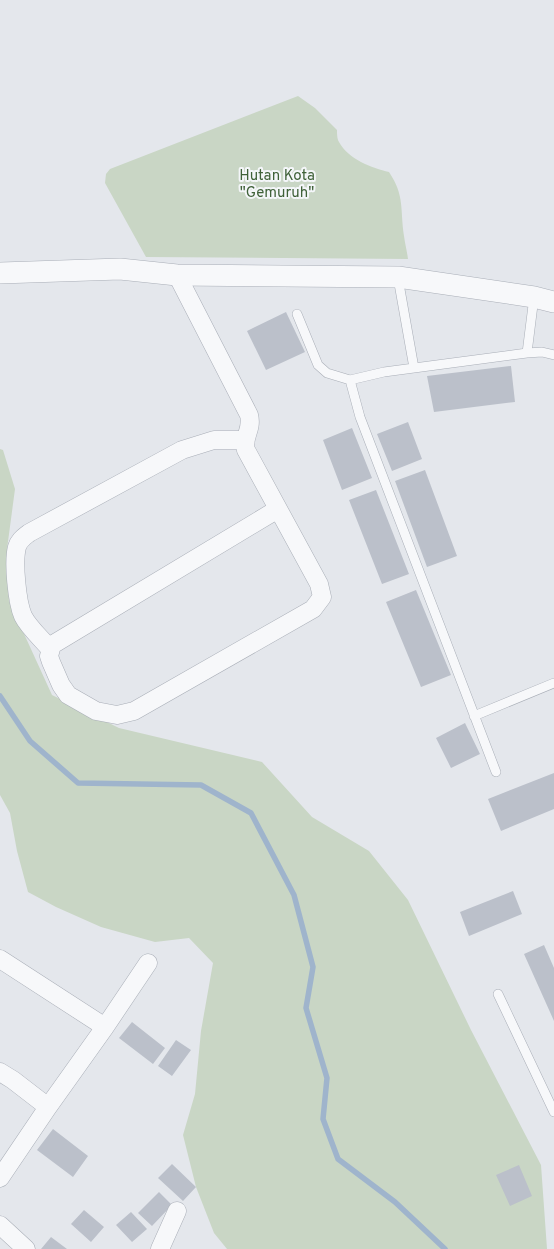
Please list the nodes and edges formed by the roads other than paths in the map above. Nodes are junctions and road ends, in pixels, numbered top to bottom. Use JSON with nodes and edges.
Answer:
{"nodes":[{"id":1,"x":0,"y":273,"type":"edge"},
{"id":2,"x":177,"y":275,"type":"junction"},
{"id":3,"x":398,"y":277,"type":"junction"},
{"id":4,"x":544,"y":300,"type":"edge"},
{"id":5,"x":297,"y":314,"type":"dead end"},
{"id":6,"x":528,"y":353,"type":"junction"},
{"id":7,"x":554,"y":355,"type":"edge"},
{"id":8,"x":414,"y":368,"type":"junction"},
{"id":9,"x":350,"y":380,"type":"junction"},
{"id":10,"x":245,"y":440,"type":"junction"},
{"id":11,"x":278,"y":509,"type":"junction"},
{"id":12,"x":50,"y":649,"type":"junction"},
{"id":13,"x":554,"y":683,"type":"edge"},
{"id":14,"x":474,"y":716,"type":"junction"},
{"id":15,"x":496,"y":772,"type":"dead end"},
{"id":16,"x":0,"y":959,"type":"edge"},
{"id":17,"x":148,"y":963,"type":"dead end"},
{"id":18,"x":498,"y":994,"type":"dead end"},
{"id":19,"x":105,"y":1028,"type":"junction"},
{"id":20,"x":0,"y":1072,"type":"edge"},
{"id":21,"x":48,"y":1108,"type":"junction"},
{"id":22,"x":554,"y":1112,"type":"edge"},
{"id":23,"x":0,"y":1178,"type":"edge"},
{"id":24,"x":177,"y":1211,"type":"dead end"},
{"id":25,"x":4,"y":1235,"type":"edge"},
{"id":26,"x":26,"y":1249,"type":"edge"},
{"id":27,"x":160,"y":1249,"type":"edge"}],
"edges":[{"from":1,"to":2,"type":"street"},
{"from":2,"to":3,"type":"street"},
{"from":2,"to":10,"type":"street"},
{"from":3,"to":4,"type":"street"},
{"from":3,"to":8,"type":"lane"},
{"from":4,"to":6,"type":"lane"},
{"from":5,"to":9,"type":"lane"},
{"from":6,"to":7,"type":"lane"},
{"from":6,"to":8,"type":"lane"},
{"from":8,"to":9,"type":"lane"},
{"from":9,"to":14,"type":"lane"},
{"from":10,"to":11,"type":"street"},
{"from":10,"to":12,"type":"street"},
{"from":11,"to":12,"type":"street"},
{"from":11,"to":12,"type":"street"},
{"from":13,"to":14,"type":"lane"},
{"from":14,"to":15,"type":"lane"},
{"from":16,"to":19,"type":"street"},
{"from":17,"to":19,"type":"street"},
{"from":18,"to":22,"type":"lane"},
{"from":19,"to":21,"type":"street"},
{"from":20,"to":21,"type":"street"},
{"from":21,"to":23,"type":"street"},
{"from":24,"to":27,"type":"street"},
{"from":25,"to":26,"type":"street"}]}
